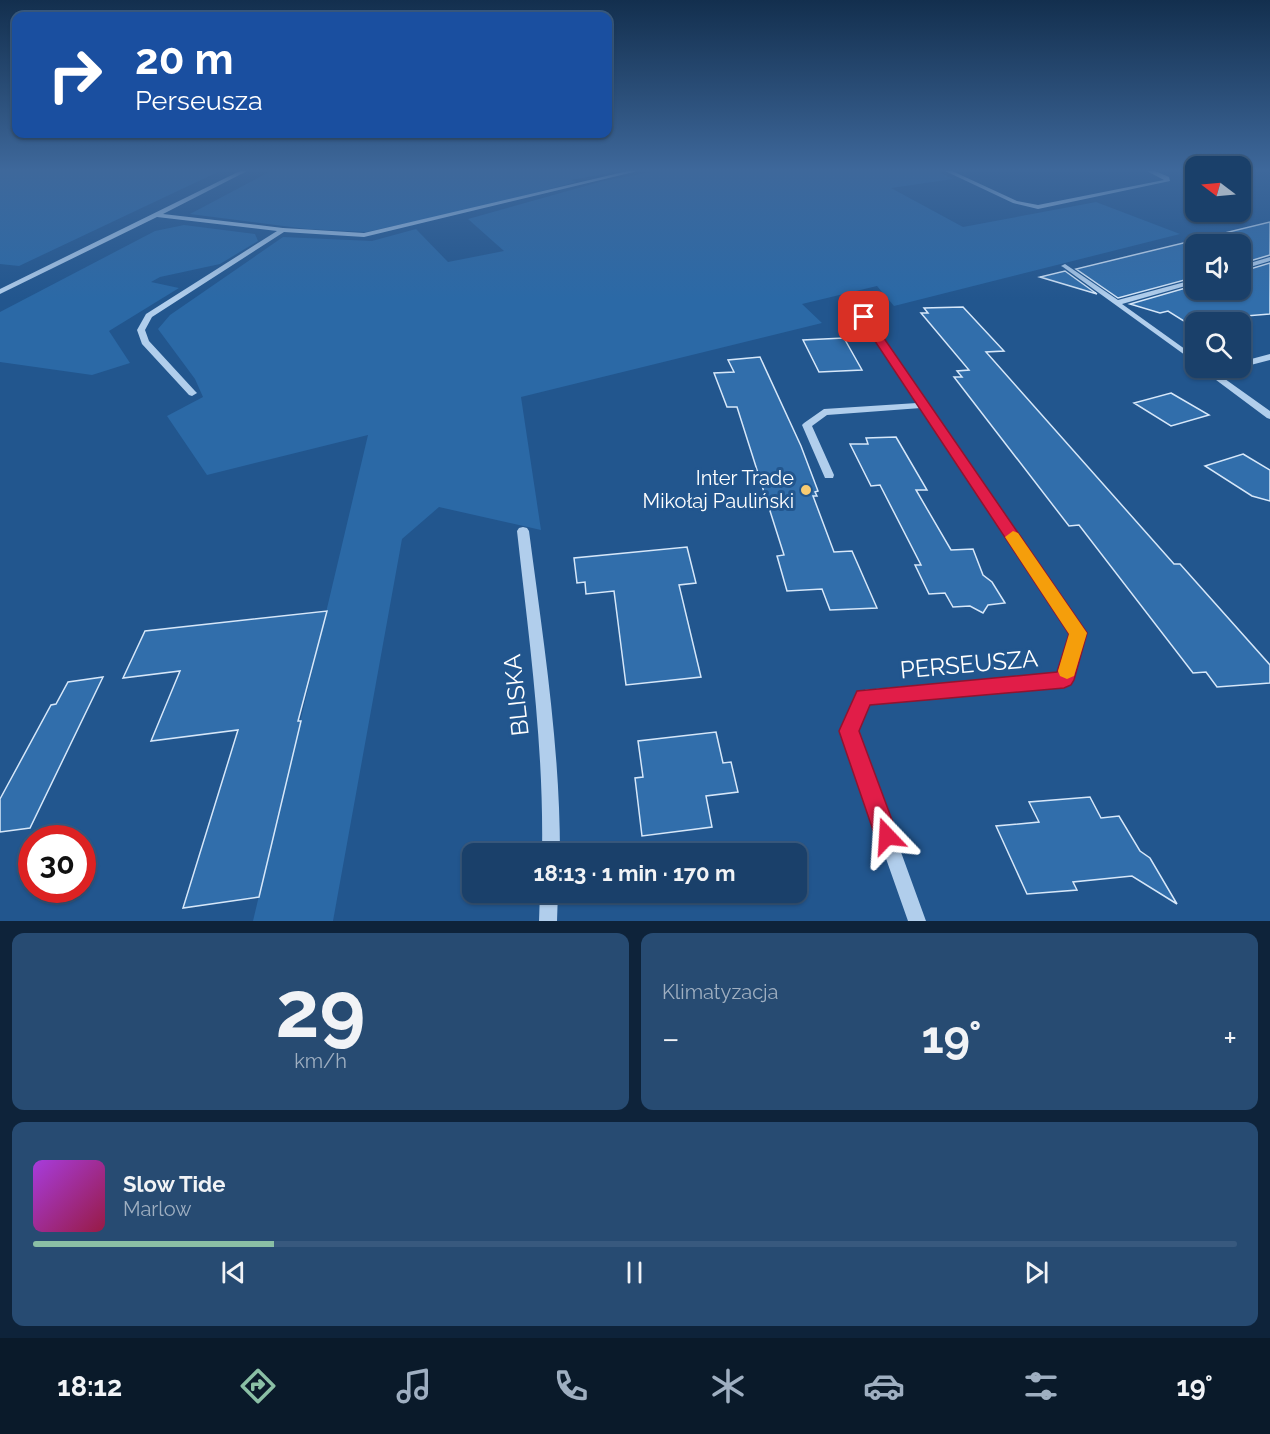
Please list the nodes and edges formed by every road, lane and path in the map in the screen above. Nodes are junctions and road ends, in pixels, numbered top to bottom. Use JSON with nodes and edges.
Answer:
{"nodes":[{"id":1,"x":160,"y":213,"type":"edge"},
{"id":2,"x":458,"y":213,"type":"edge"},
{"id":3,"x":156,"y":215,"type":"junction"},
{"id":4,"x":283,"y":230,"type":"junction"},
{"id":5,"x":1270,"y":259,"type":"edge"},
{"id":6,"x":1251,"y":265,"type":"edge"},
{"id":7,"x":1065,"y":266,"type":"dead end"},
{"id":8,"x":1185,"y":284,"type":"edge"},
{"id":9,"x":0,"y":292,"type":"edge"},
{"id":10,"x":1117,"y":303,"type":"junction"},
{"id":11,"x":864,"y":317,"type":"dead end"},
{"id":12,"x":1185,"y":353,"type":"edge"},
{"id":13,"x":1270,"y":357,"type":"edge"},
{"id":14,"x":1251,"y":362,"type":"edge"},
{"id":15,"x":1219,"y":378,"type":"edge"},
{"id":16,"x":192,"y":393,"type":"dead end"},
{"id":17,"x":923,"y":405,"type":"junction"},
{"id":18,"x":1270,"y":416,"type":"edge"},
{"id":19,"x":829,"y":475,"type":"dead end"},
{"id":20,"x":523,"y":531,"type":"dead end"},
{"id":21,"x":551,"y":843,"type":"edge"},
{"id":22,"x":549,"y":903,"type":"edge"},
{"id":23,"x":548,"y":921,"type":"edge"},
{"id":24,"x":917,"y":921,"type":"edge"}],
"edges":[{"from":1,"to":3,"type":"street"},
{"from":2,"to":4,"type":"street"},
{"from":3,"to":4,"type":"street"},
{"from":3,"to":9,"type":"street"},
{"from":4,"to":16,"type":"street"},
{"from":5,"to":6,"type":"street"},
{"from":7,"to":10,"type":"street"},
{"from":8,"to":10,"type":"street"},
{"from":10,"to":12,"type":"street"},
{"from":11,"to":17,"type":"street","name":"PERSEUSZA"},
{"from":13,"to":14,"type":"street"},
{"from":15,"to":18,"type":"street"},
{"from":17,"to":19,"type":"street"},
{"from":17,"to":24,"type":"street","name":"PERSEUSZA"},
{"from":20,"to":21,"type":"street","name":"BLISKA"},
{"from":22,"to":23,"type":"street"}]}
